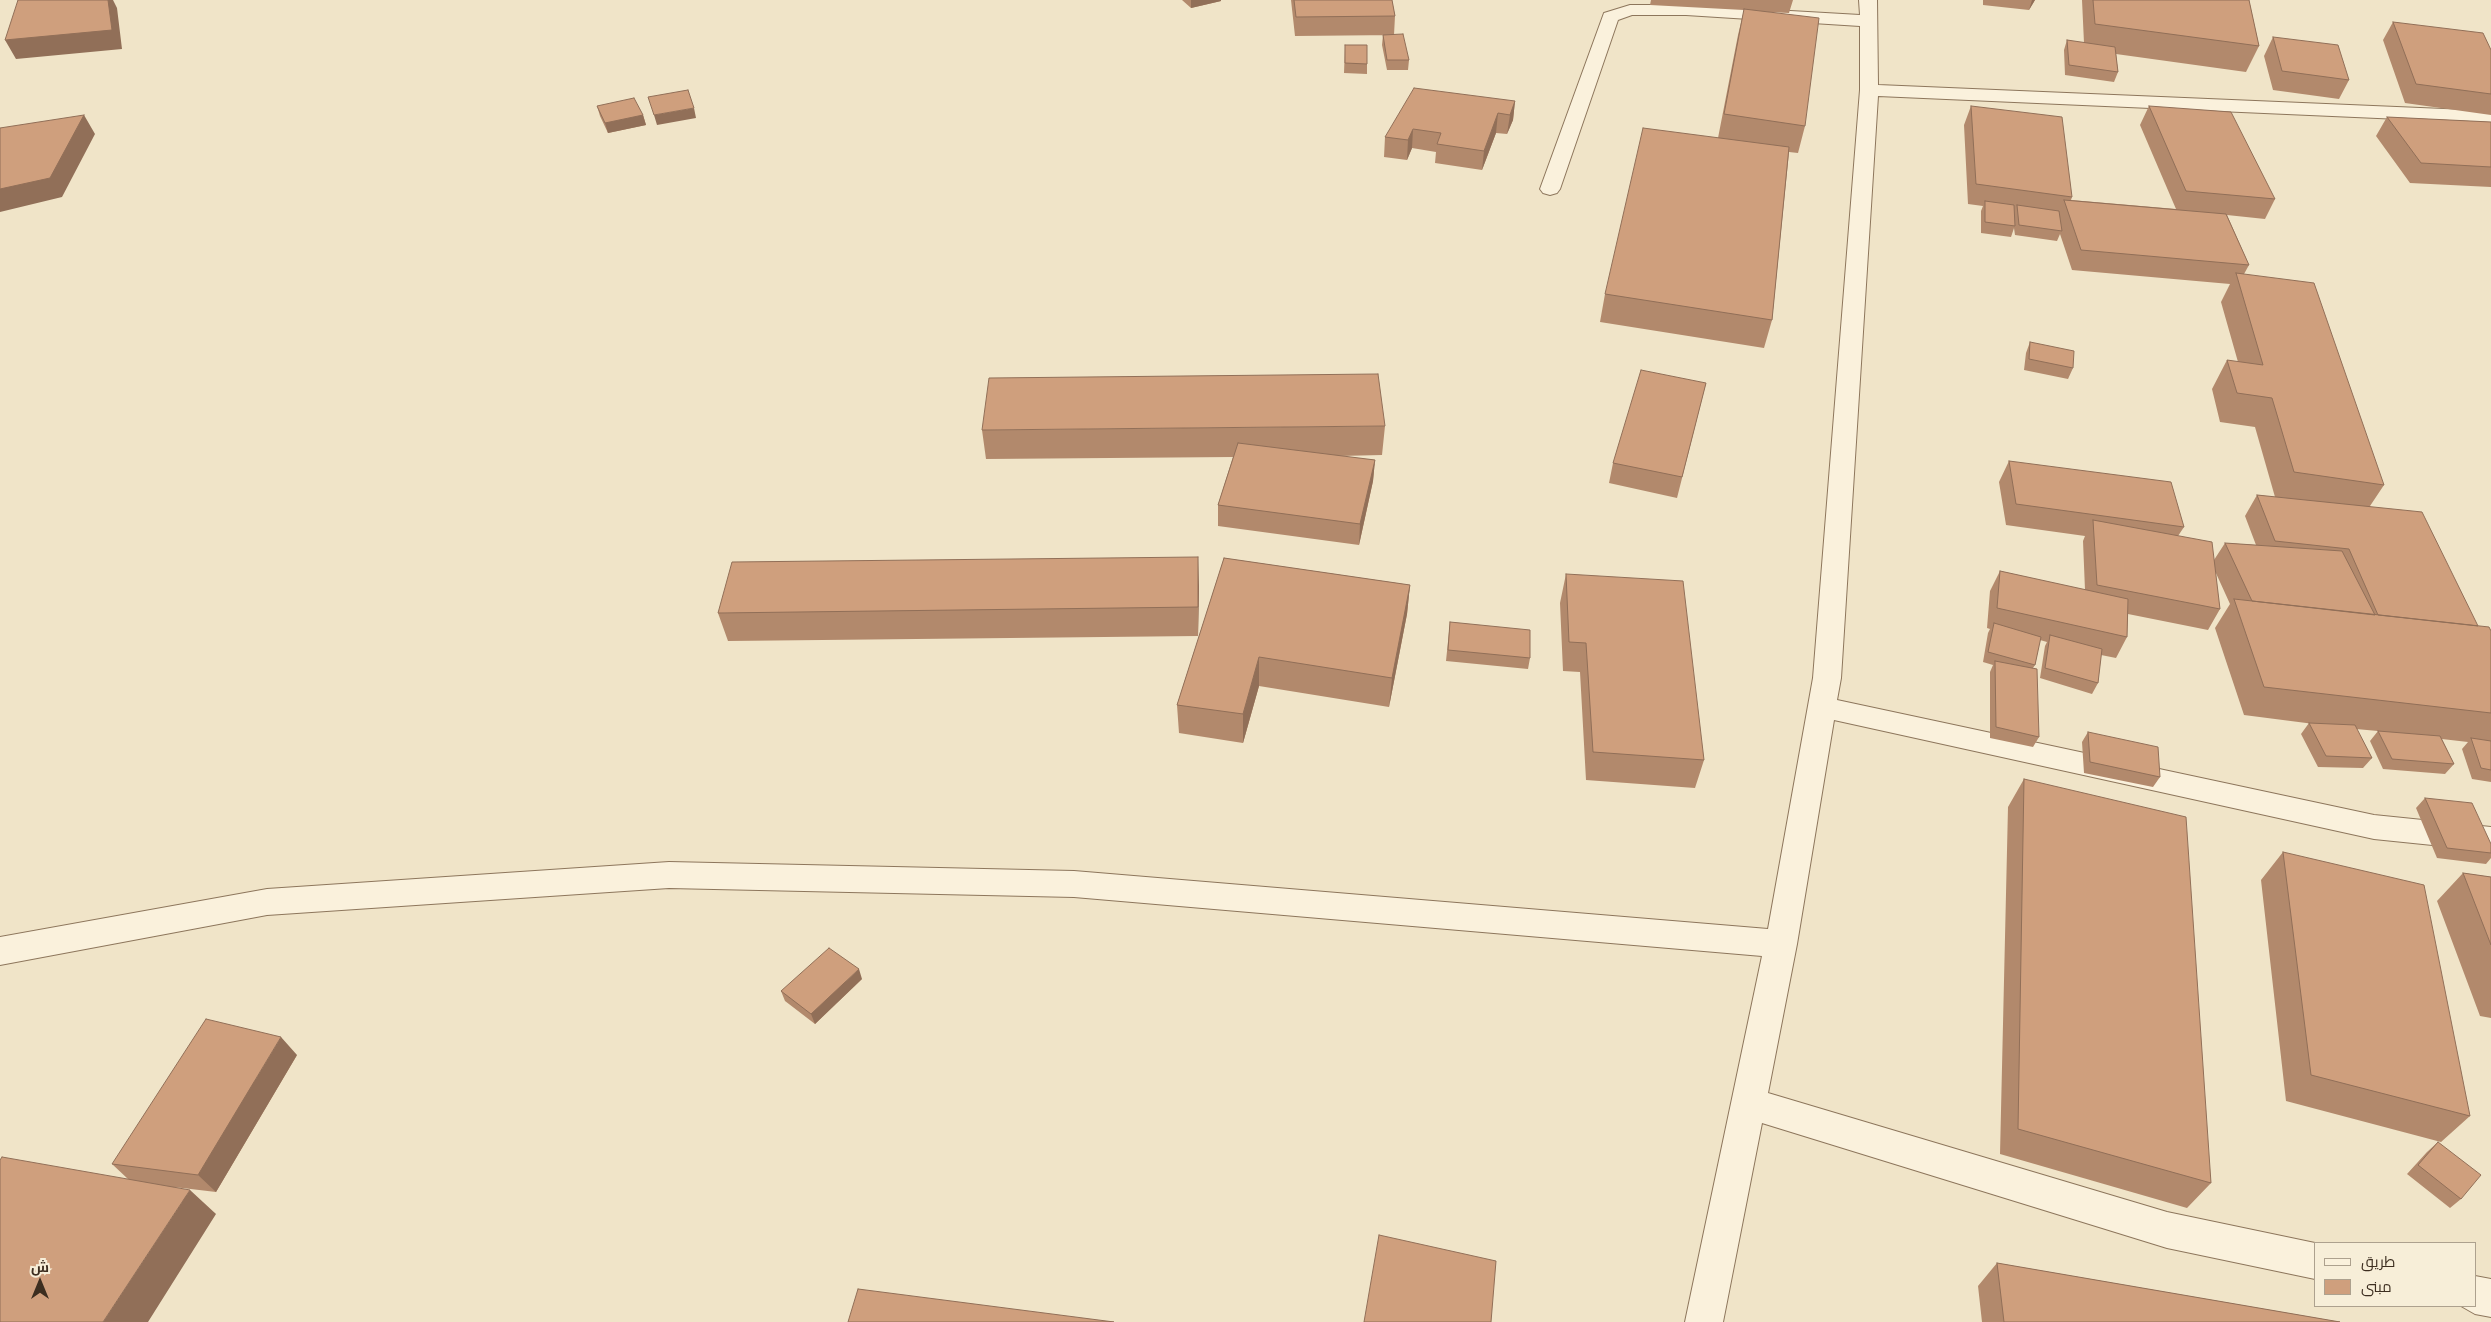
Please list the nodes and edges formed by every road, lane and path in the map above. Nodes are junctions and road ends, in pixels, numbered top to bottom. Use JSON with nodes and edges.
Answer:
{"nodes":[{"id":1,"x":1867,"y":11,"type":"edge"},
{"id":2,"x":1868,"y":90,"type":"junction"},
{"id":3,"x":2491,"y":117,"type":"edge"},
{"id":4,"x":1550,"y":189,"type":"dead end"},
{"id":5,"x":1822,"y":707,"type":"junction"},
{"id":6,"x":2491,"y":839,"type":"edge"},
{"id":7,"x":1781,"y":944,"type":"junction"},
{"id":8,"x":0,"y":951,"type":"edge"},
{"id":9,"x":1748,"y":1103,"type":"junction"},
{"id":10,"x":2314,"y":1261,"type":"edge"},
{"id":11,"x":2476,"y":1295,"type":"edge"},
{"id":12,"x":2491,"y":1298,"type":"edge"},
{"id":13,"x":1704,"y":1322,"type":"edge"}],
"edges":[{"from":1,"to":2,"type":"street"},
{"from":1,"to":4,"type":"street"},
{"from":2,"to":3,"type":"street"},
{"from":2,"to":5,"type":"street"},
{"from":5,"to":6,"type":"street"},
{"from":5,"to":7,"type":"street"},
{"from":7,"to":8,"type":"street"},
{"from":7,"to":9,"type":"street"},
{"from":9,"to":10,"type":"street"},
{"from":9,"to":13,"type":"street"},
{"from":11,"to":12,"type":"street"}]}
